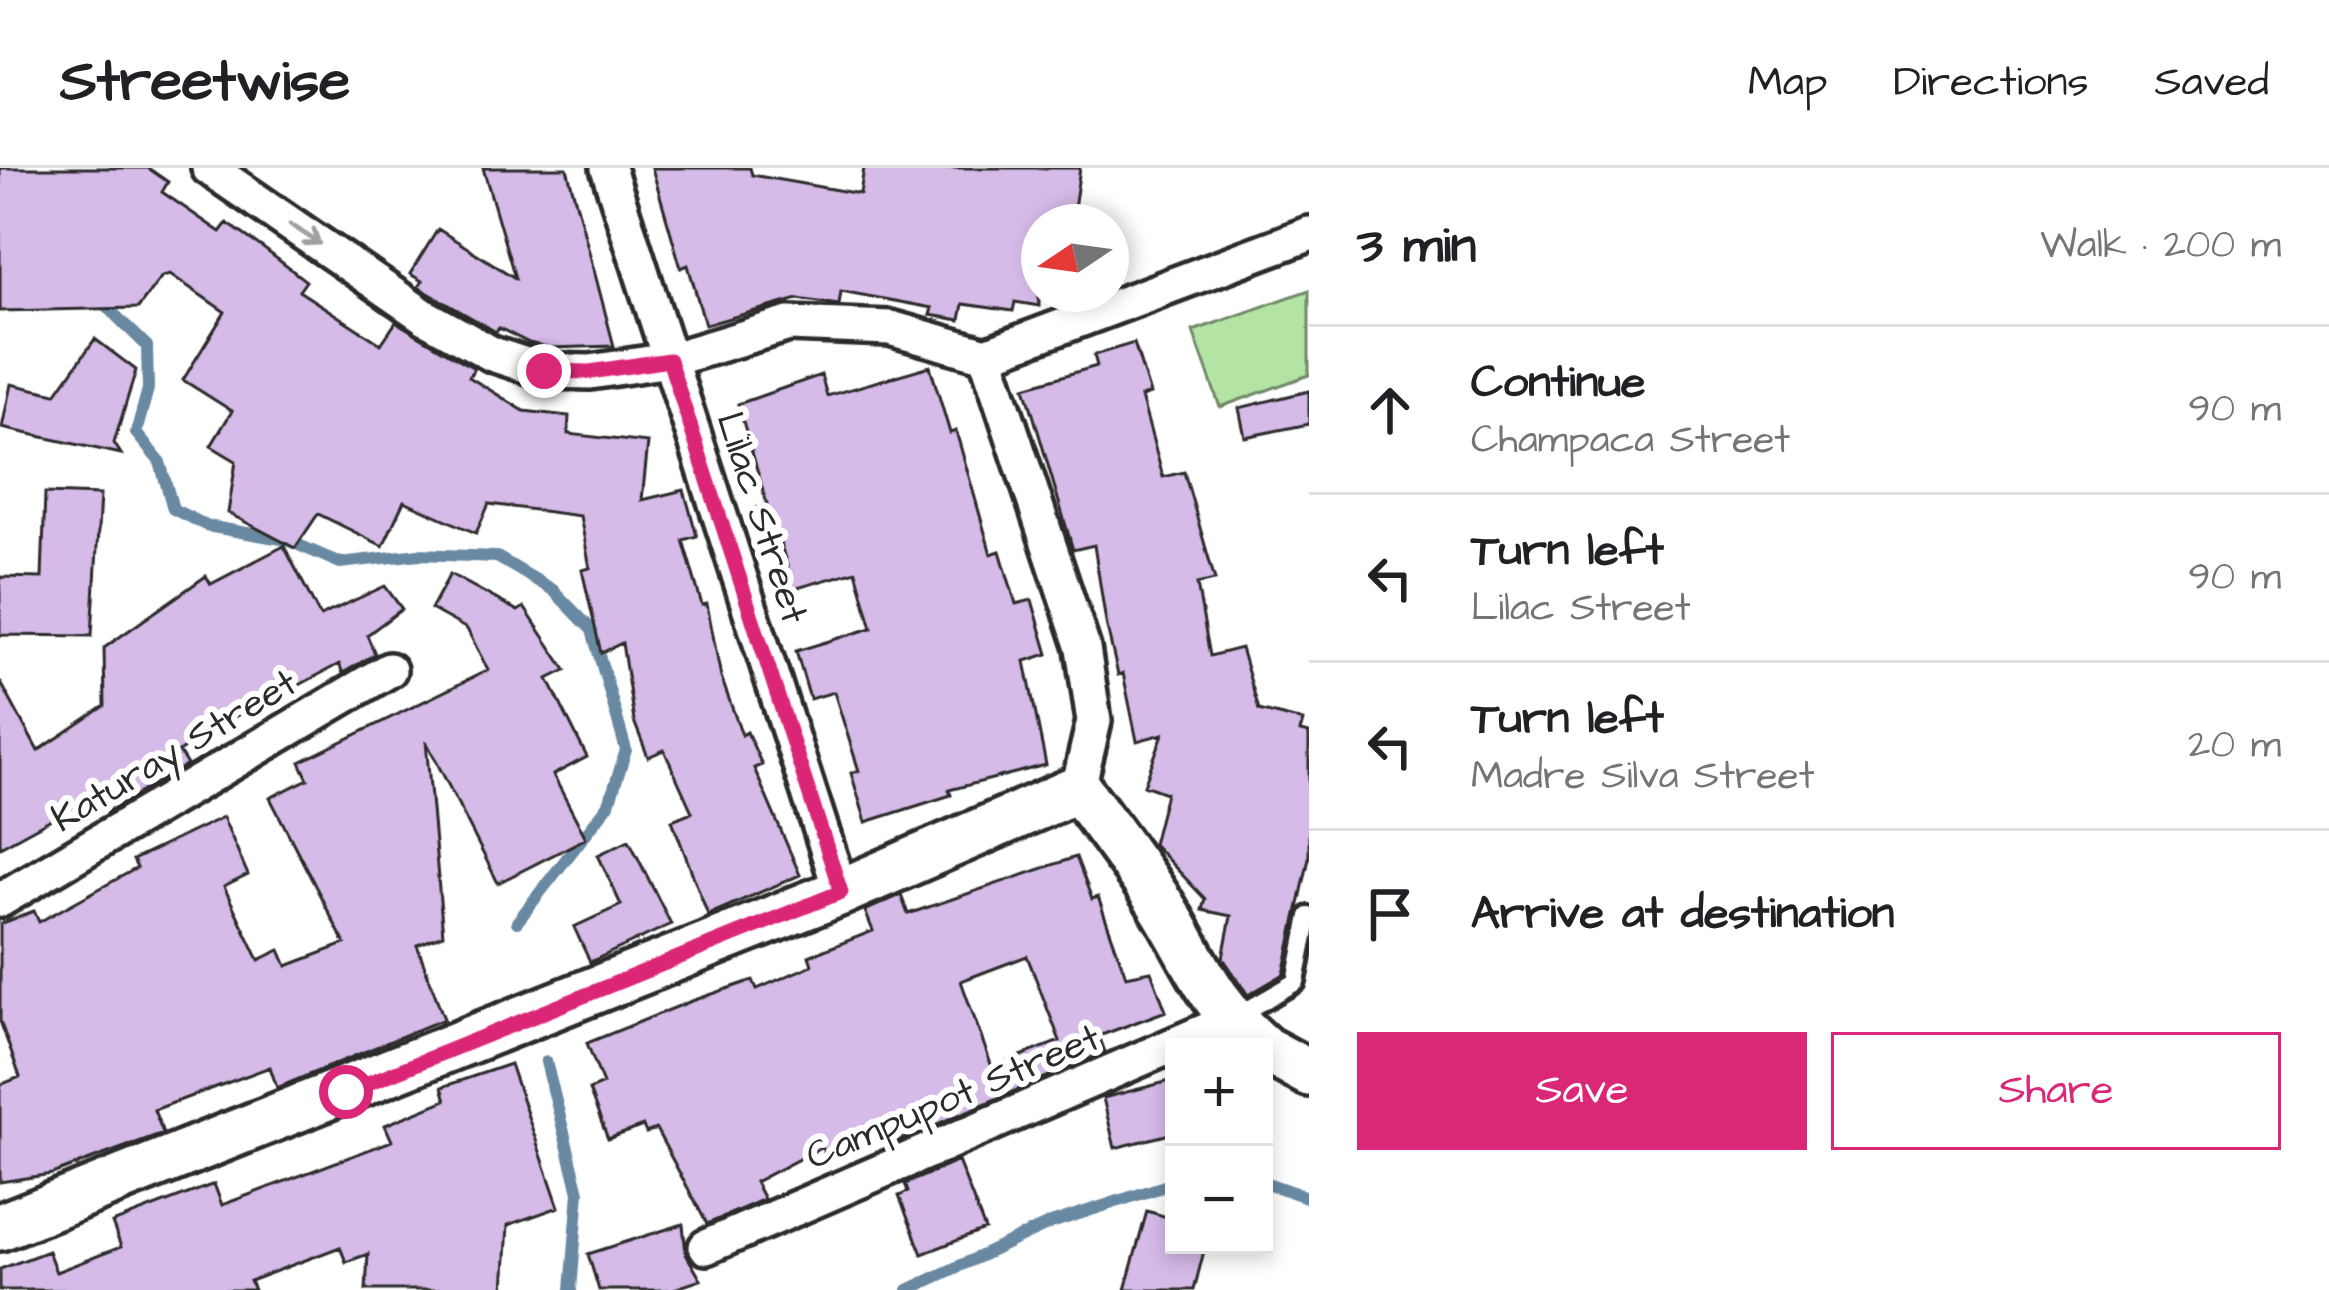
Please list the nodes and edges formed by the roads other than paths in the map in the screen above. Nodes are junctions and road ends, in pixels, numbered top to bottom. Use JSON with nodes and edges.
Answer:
{"nodes":[{"id":1,"x":209,"y":168,"type":"edge"},
{"id":2,"x":608,"y":168,"type":"edge"},
{"id":3,"x":1309,"y":234,"type":"edge"},
{"id":4,"x":986,"y":355,"type":"junction"},
{"id":5,"x":669,"y":360,"type":"junction"},
{"id":6,"x":389,"y":670,"type":"dead end"},
{"id":7,"x":1078,"y":789,"type":"junction"},
{"id":8,"x":841,"y":892,"type":"junction"},
{"id":9,"x":0,"y":900,"type":"edge"},
{"id":10,"x":1309,"y":916,"type":"edge"},
{"id":11,"x":1251,"y":1038,"type":"edge"},
{"id":12,"x":1253,"y":1038,"type":"edge"},
{"id":13,"x":1273,"y":1052,"type":"edge"},
{"id":14,"x":1165,"y":1072,"type":"edge"},
{"id":15,"x":1309,"y":1073,"type":"edge"},
{"id":16,"x":0,"y":1227,"type":"edge"},
{"id":17,"x":706,"y":1247,"type":"dead end"}],
"edges":[{"from":1,"to":5,"type":"street","one_way":true},
{"from":2,"to":5,"type":"street","name":"Lilac Street"},
{"from":3,"to":4,"type":"street"},
{"from":4,"to":5,"type":"street"},
{"from":4,"to":7,"type":"street"},
{"from":5,"to":8,"type":"street","name":"Lilac Street"},
{"from":6,"to":9,"type":"street","name":"Katuray Street"},
{"from":7,"to":8,"type":"street"},
{"from":7,"to":11,"type":"street"},
{"from":8,"to":16,"type":"street"},
{"from":10,"to":12,"type":"lane"},
{"from":13,"to":15,"type":"street"},
{"from":14,"to":17,"type":"street","name":"Campupot Street"}]}
